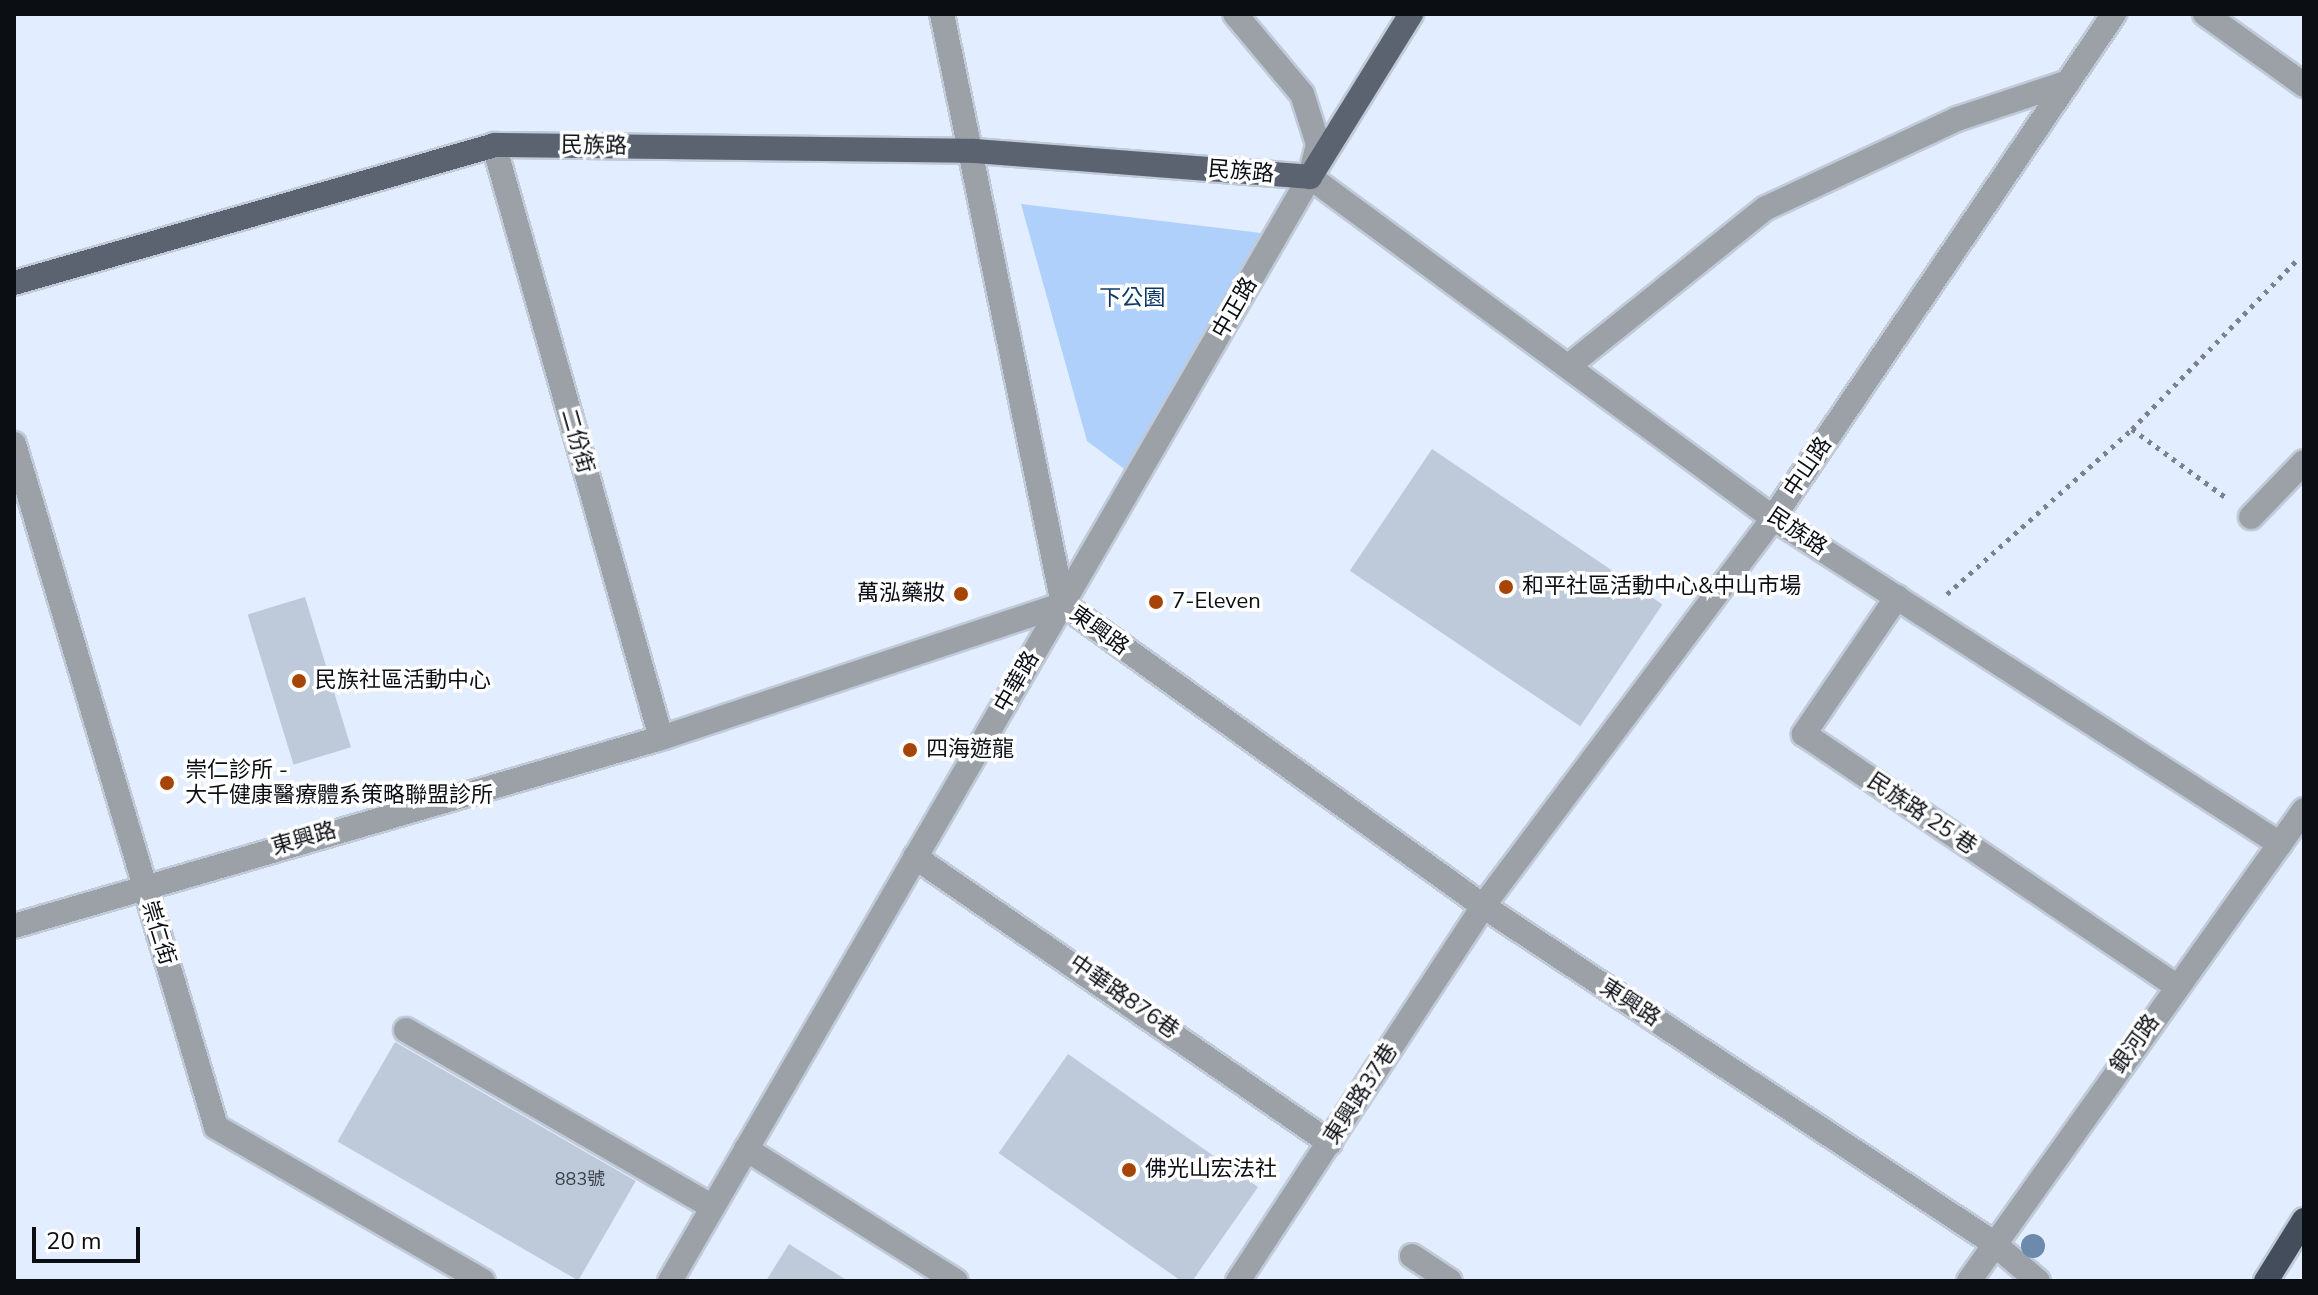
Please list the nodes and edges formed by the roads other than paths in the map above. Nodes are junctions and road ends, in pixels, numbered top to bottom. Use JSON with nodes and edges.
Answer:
{"nodes":[{"id":1,"x":942,"y":14,"type":"edge"},
{"id":2,"x":1235,"y":14,"type":"edge"},
{"id":3,"x":1411,"y":14,"type":"edge"},
{"id":4,"x":2114,"y":14,"type":"edge"},
{"id":5,"x":2205,"y":14,"type":"edge"},
{"id":6,"x":2068,"y":82,"type":"junction"},
{"id":7,"x":2304,"y":85,"type":"edge"},
{"id":8,"x":494,"y":145,"type":"junction"},
{"id":9,"x":974,"y":151,"type":"junction"},
{"id":10,"x":1310,"y":177,"type":"junction"},
{"id":11,"x":14,"y":283,"type":"edge"},
{"id":12,"x":1571,"y":364,"type":"junction"},
{"id":13,"x":14,"y":444,"type":"edge"},
{"id":14,"x":2304,"y":462,"type":"edge"},
{"id":15,"x":2251,"y":517,"type":"road end"},
{"id":16,"x":1773,"y":518,"type":"junction"},
{"id":17,"x":1897,"y":597,"type":"junction"},
{"id":18,"x":1063,"y":604,"type":"junction"},
{"id":19,"x":661,"y":738,"type":"junction"},
{"id":20,"x":2304,"y":810,"type":"edge"},
{"id":21,"x":2280,"y":844,"type":"junction"},
{"id":22,"x":915,"y":857,"type":"junction"},
{"id":23,"x":144,"y":885,"type":"junction"},
{"id":24,"x":1483,"y":906,"type":"junction"},
{"id":25,"x":14,"y":926,"type":"edge"},
{"id":26,"x":2177,"y":987,"type":"junction"},
{"id":27,"x":406,"y":1030,"type":"dead end"},
{"id":28,"x":1330,"y":1143,"type":"junction"},
{"id":29,"x":746,"y":1149,"type":"junction"},
{"id":30,"x":712,"y":1207,"type":"junction"},
{"id":31,"x":2304,"y":1220,"type":"edge"},
{"id":32,"x":1992,"y":1242,"type":"junction"},
{"id":33,"x":1412,"y":1256,"type":"dead end"},
{"id":34,"x":483,"y":1281,"type":"edge"},
{"id":35,"x":670,"y":1281,"type":"edge"},
{"id":36,"x":956,"y":1281,"type":"edge"},
{"id":37,"x":1238,"y":1281,"type":"edge"},
{"id":38,"x":1450,"y":1281,"type":"edge"},
{"id":39,"x":1969,"y":1281,"type":"edge"},
{"id":40,"x":2038,"y":1281,"type":"edge"},
{"id":41,"x":2266,"y":1281,"type":"edge"}],
"edges":[{"from":1,"to":9,"type":"street"},
{"from":2,"to":10,"type":"street"},
{"from":3,"to":10,"type":"main road","name":"中正路"},
{"from":4,"to":6,"type":"street","name":"中山路"},
{"from":5,"to":7,"type":"street"},
{"from":6,"to":12,"type":"street"},
{"from":6,"to":16,"type":"street","name":"中山路"},
{"from":8,"to":9,"type":"main road","name":"民族路"},
{"from":8,"to":11,"type":"main road","name":"民族路"},
{"from":8,"to":19,"type":"street","name":"二份街"},
{"from":9,"to":10,"type":"main road","name":"民族路"},
{"from":9,"to":18,"type":"street"},
{"from":10,"to":12,"type":"street","name":"民族路"},
{"from":10,"to":18,"type":"street","name":"中正路"},
{"from":12,"to":16,"type":"street","name":"民族路"},
{"from":13,"to":23,"type":"street","name":"崇仁街"},
{"from":14,"to":15,"type":"street"},
{"from":16,"to":17,"type":"street","name":"民族路"},
{"from":16,"to":24,"type":"street","name":"中山路"},
{"from":17,"to":21,"type":"street","name":"民族路"},
{"from":17,"to":26,"type":"street","name":"民族路 25 巷"},
{"from":18,"to":19,"type":"street","name":"東興路"},
{"from":18,"to":22,"type":"street","name":"中華路"},
{"from":18,"to":24,"type":"street","name":"東興路"},
{"from":19,"to":23,"type":"street","name":"東興路"},
{"from":20,"to":21,"type":"street","name":"銀河路"},
{"from":21,"to":26,"type":"street","name":"銀河路"},
{"from":22,"to":28,"type":"street","name":"中華路876巷"},
{"from":22,"to":29,"type":"street","name":"中華路"},
{"from":23,"to":25,"type":"street","name":"東興路"},
{"from":23,"to":34,"type":"street","name":"崇仁街"},
{"from":24,"to":28,"type":"street","name":"東興路37巷"},
{"from":24,"to":32,"type":"street","name":"東興路"},
{"from":26,"to":32,"type":"street","name":"銀河路"},
{"from":27,"to":30,"type":"street"},
{"from":28,"to":37,"type":"street","name":"東興路37巷"},
{"from":29,"to":30,"type":"street","name":"中華路"},
{"from":29,"to":36,"type":"street"},
{"from":30,"to":35,"type":"street","name":"中華路"},
{"from":31,"to":41,"type":"highway"},
{"from":32,"to":39,"type":"street","name":"銀河路"},
{"from":32,"to":40,"type":"street","name":"東興路"},
{"from":33,"to":38,"type":"street"}]}
